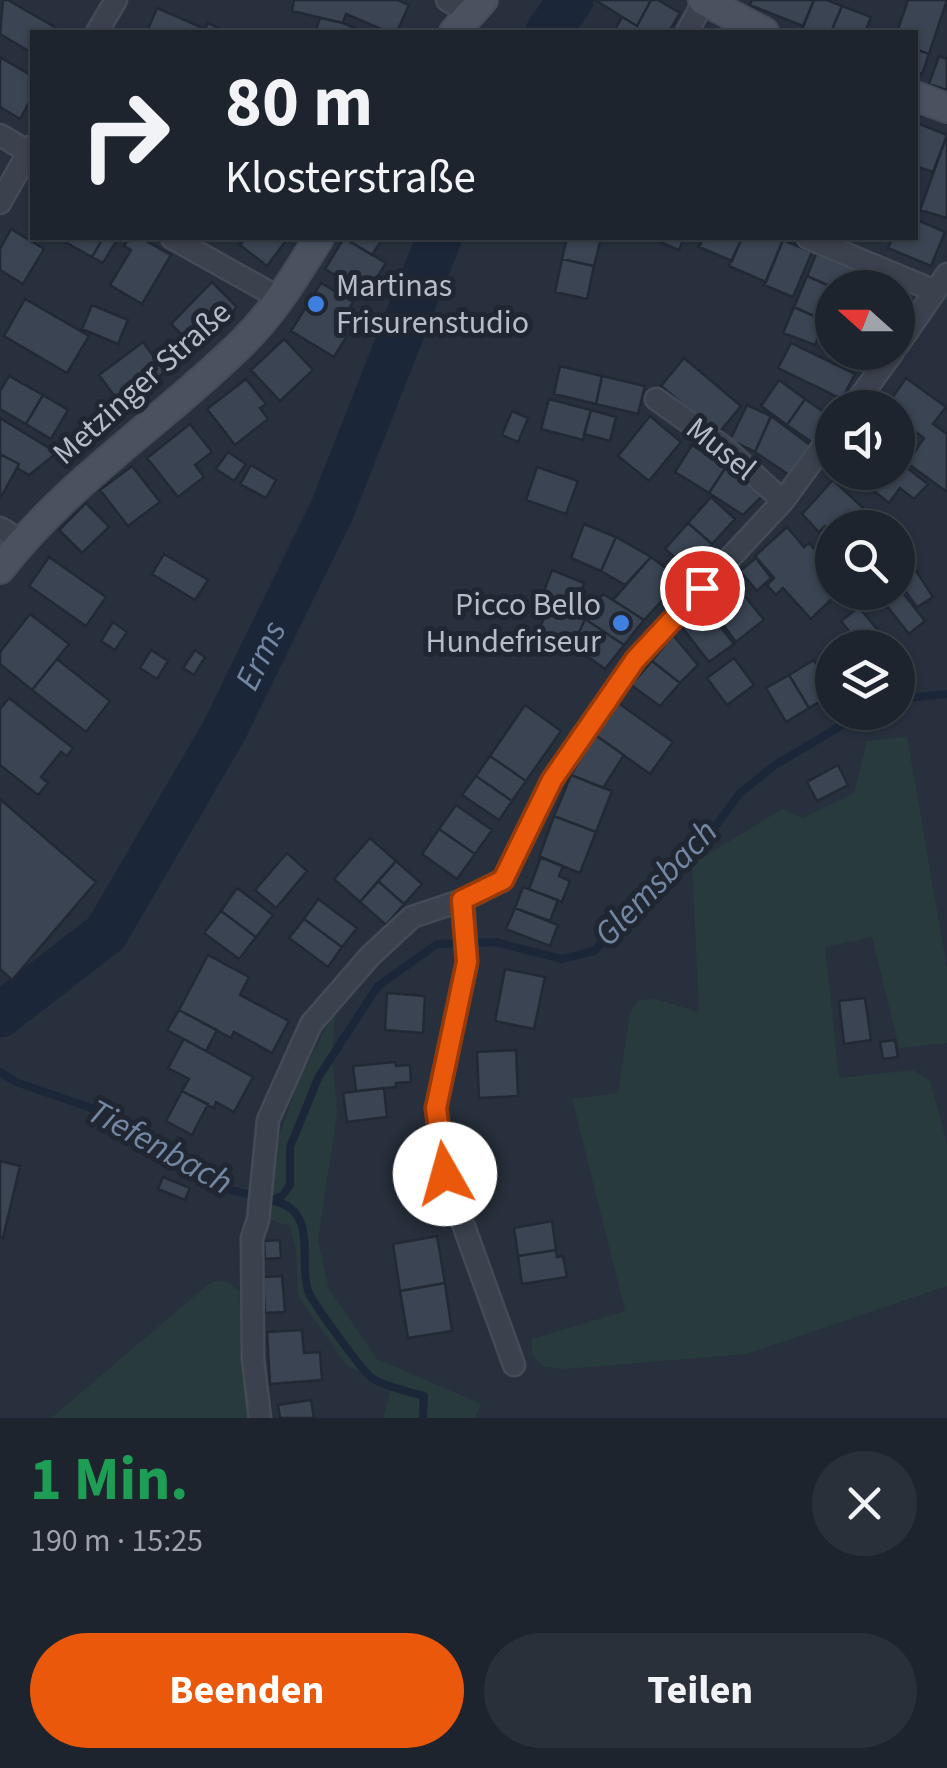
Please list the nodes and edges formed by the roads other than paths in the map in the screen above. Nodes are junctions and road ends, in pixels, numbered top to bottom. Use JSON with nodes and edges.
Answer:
{"nodes":[{"id":1,"x":116,"y":0,"type":"edge"},
{"id":2,"x":704,"y":0,"type":"edge"},
{"id":3,"x":732,"y":8,"type":"edge"},
{"id":4,"x":98,"y":30,"type":"edge"},
{"id":5,"x":688,"y":30,"type":"edge"},
{"id":6,"x":761,"y":30,"type":"edge"},
{"id":7,"x":918,"y":97,"type":"edge"},
{"id":8,"x":947,"y":108,"type":"edge"},
{"id":9,"x":0,"y":135,"type":"edge"},
{"id":10,"x":30,"y":150,"type":"edge"},
{"id":11,"x":30,"y":153,"type":"edge"},
{"id":12,"x":0,"y":203,"type":"edge"},
{"id":13,"x":176,"y":240,"type":"edge"},
{"id":14,"x":318,"y":240,"type":"edge"},
{"id":15,"x":814,"y":240,"type":"edge"},
{"id":16,"x":941,"y":282,"type":"edge"},
{"id":17,"x":282,"y":299,"type":"junction"},
{"id":18,"x":915,"y":320,"type":"edge"},
{"id":19,"x":656,"y":400,"type":"dead end"},
{"id":20,"x":815,"y":457,"type":"edge"},
{"id":21,"x":783,"y":501,"type":"junction"},
{"id":22,"x":11,"y":534,"type":"edge"},
{"id":23,"x":0,"y":570,"type":"edge"},
{"id":24,"x":464,"y":908,"type":"junction"},
{"id":25,"x":514,"y":1365,"type":"dead end"},
{"id":26,"x":260,"y":1418,"type":"edge"}],
"edges":[{"from":1,"to":4,"type":"street"},
{"from":2,"to":3,"type":"street"},
{"from":2,"to":5,"type":"street"},
{"from":3,"to":6,"type":"street"},
{"from":7,"to":8,"type":"street"},
{"from":9,"to":10,"type":"street"},
{"from":11,"to":12,"type":"street"},
{"from":13,"to":17,"type":"street"},
{"from":14,"to":17,"type":"street","name":"Metzinger Straße"},
{"from":15,"to":16,"type":"street"},
{"from":16,"to":18,"type":"street"},
{"from":17,"to":22,"type":"street","name":"Metzinger Straße"},
{"from":19,"to":21,"type":"street","name":"Musel"},
{"from":20,"to":21,"type":"street"},
{"from":21,"to":24,"type":"street"},
{"from":22,"to":23,"type":"street","name":"Metzinger Straße"},
{"from":24,"to":25,"type":"street"},
{"from":24,"to":26,"type":"street"}]}
